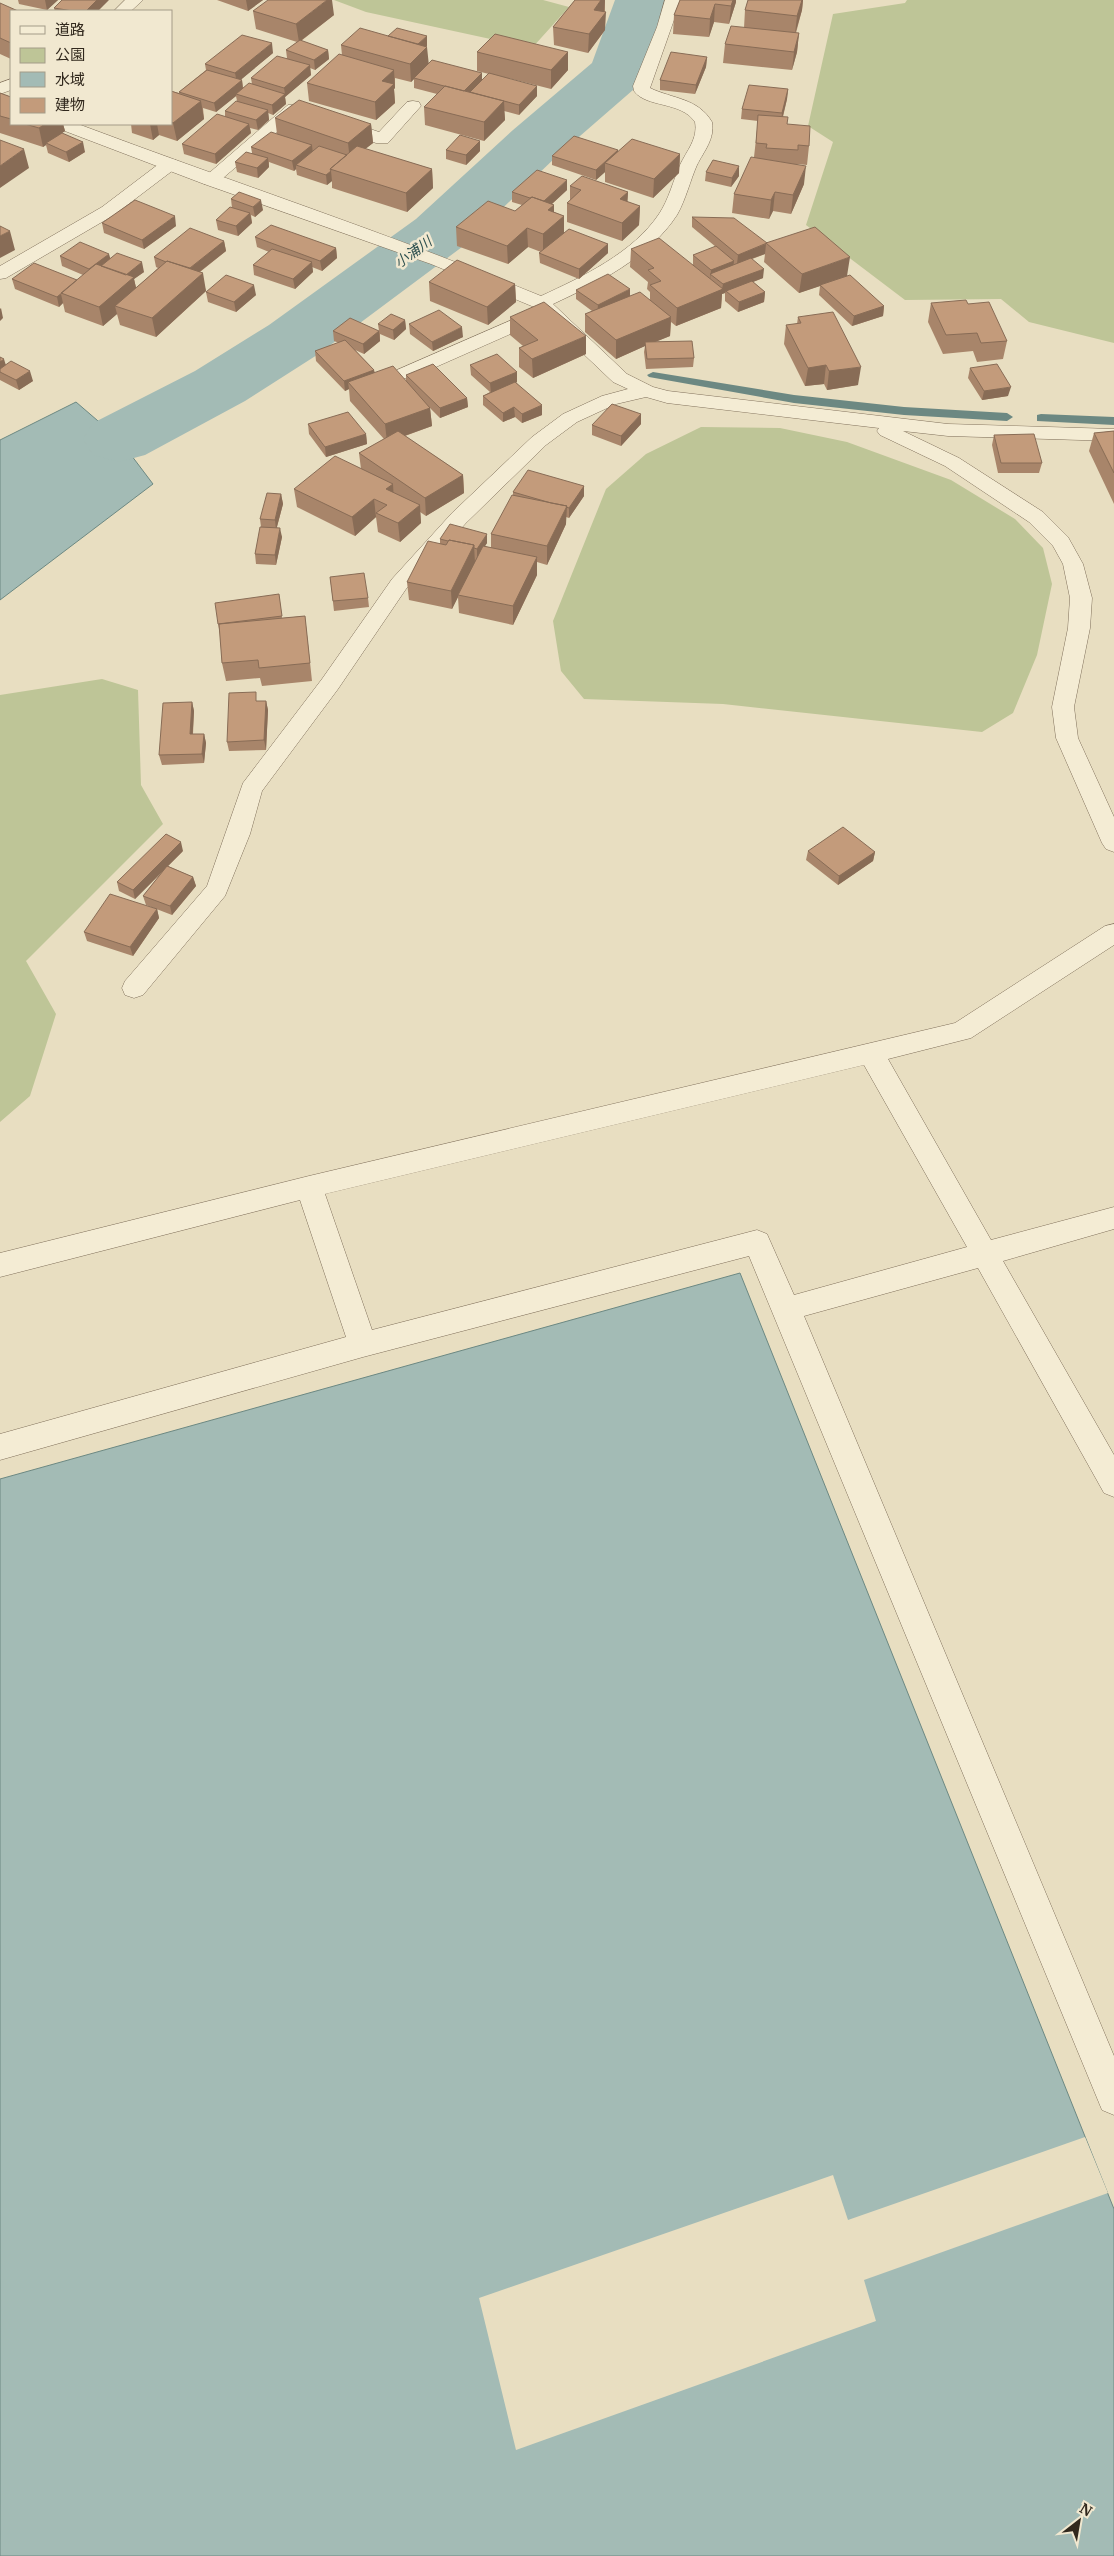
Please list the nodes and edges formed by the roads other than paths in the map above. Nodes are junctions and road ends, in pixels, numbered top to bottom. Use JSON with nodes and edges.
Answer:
{"nodes":[{"id":1,"x":135,"y":0,"type":"edge"},
{"id":2,"x":673,"y":0,"type":"edge"},
{"id":3,"x":123,"y":10,"type":"edge"},
{"id":4,"x":10,"y":85,"type":"edge"},
{"id":5,"x":2,"y":97,"type":"edge"},
{"id":6,"x":413,"y":106,"type":"dead end"},
{"id":7,"x":66,"y":125,"type":"edge"},
{"id":8,"x":170,"y":164,"type":"junction"},
{"id":9,"x":210,"y":180,"type":"junction"},
{"id":10,"x":0,"y":274,"type":"edge"},
{"id":11,"x":545,"y":307,"type":"junction"},
{"id":12,"x":404,"y":374,"type":"edge"},
{"id":13,"x":646,"y":391,"type":"junction"},
{"id":14,"x":867,"y":421,"type":"junction"},
{"id":15,"x":1114,"y":435,"type":"edge"},
{"id":16,"x":1114,"y":843,"type":"edge"},
{"id":17,"x":1114,"y":933,"type":"edge"},
{"id":18,"x":134,"y":988,"type":"dead end"},
{"id":19,"x":871,"y":1053,"type":"junction"},
{"id":20,"x":310,"y":1187,"type":"junction"},
{"id":21,"x":1114,"y":1218,"type":"edge"},
{"id":22,"x":982,"y":1253,"type":"junction"},
{"id":23,"x":0,"y":1265,"type":"edge"},
{"id":24,"x":787,"y":1309,"type":"junction"},
{"id":25,"x":363,"y":1345,"type":"junction"},
{"id":26,"x":0,"y":1447,"type":"edge"},
{"id":27,"x":1114,"y":1483,"type":"edge"},
{"id":28,"x":1114,"y":2098,"type":"edge"}],
"edges":[{"from":1,"to":3,"type":"street"},
{"from":2,"to":11,"type":"street"},
{"from":4,"to":5,"type":"street"},
{"from":6,"to":9,"type":"street"},
{"from":7,"to":8,"type":"street"},
{"from":8,"to":9,"type":"street"},
{"from":8,"to":10,"type":"street"},
{"from":9,"to":11,"type":"street"},
{"from":11,"to":12,"type":"street"},
{"from":11,"to":13,"type":"street"},
{"from":13,"to":14,"type":"street"},
{"from":13,"to":18,"type":"street"},
{"from":14,"to":15,"type":"street"},
{"from":14,"to":16,"type":"street"},
{"from":17,"to":19,"type":"street"},
{"from":19,"to":20,"type":"street"},
{"from":19,"to":22,"type":"street"},
{"from":20,"to":23,"type":"street"},
{"from":20,"to":25,"type":"street"},
{"from":21,"to":22,"type":"street"},
{"from":22,"to":24,"type":"street"},
{"from":22,"to":27,"type":"street"},
{"from":24,"to":25,"type":"street"},
{"from":24,"to":28,"type":"street"},
{"from":25,"to":26,"type":"street"}]}
